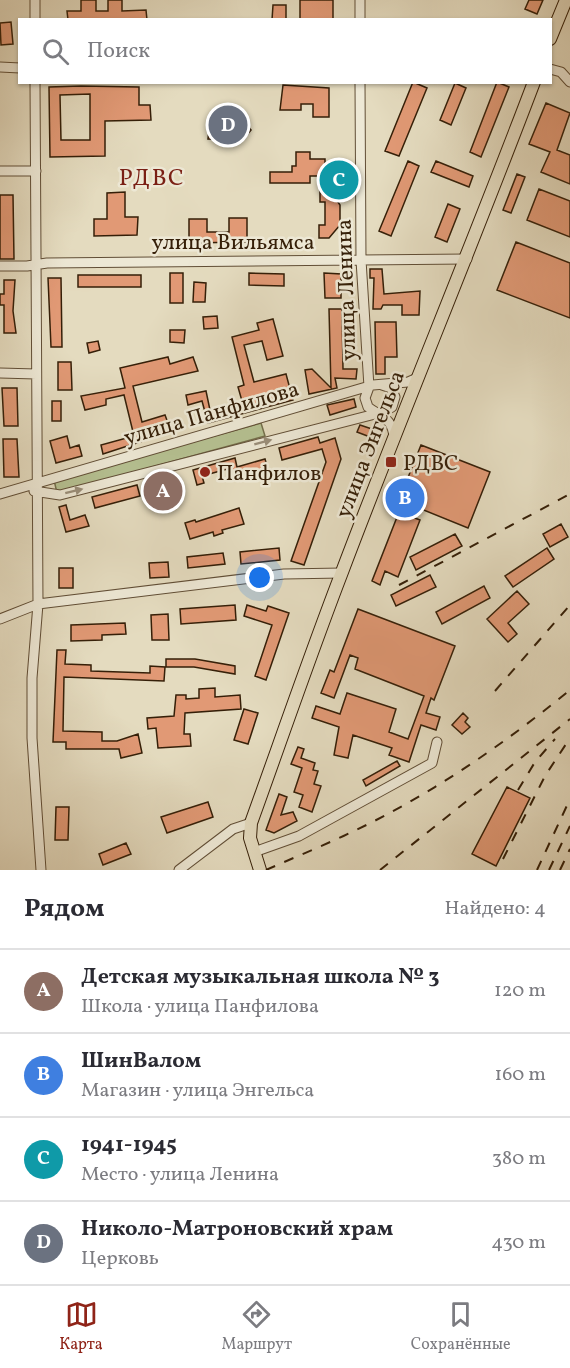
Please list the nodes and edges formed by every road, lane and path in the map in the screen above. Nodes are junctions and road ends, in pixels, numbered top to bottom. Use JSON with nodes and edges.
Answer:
{"nodes":[{"id":1,"x":35,"y":0,"type":"edge"},
{"id":2,"x":360,"y":0,"type":"edge"},
{"id":3,"x":566,"y":0,"type":"edge"},
{"id":4,"x":35,"y":18,"type":"edge"},
{"id":5,"x":360,"y":18,"type":"edge"},
{"id":6,"x":552,"y":34,"type":"edge"},
{"id":7,"x":0,"y":67,"type":"edge"},
{"id":8,"x":18,"y":68,"type":"edge"},
{"id":9,"x":552,"y":70,"type":"edge"},
{"id":10,"x":570,"y":82,"type":"edge"},
{"id":11,"x":35,"y":84,"type":"edge"},
{"id":12,"x":360,"y":84,"type":"edge"},
{"id":13,"x":533,"y":84,"type":"edge"},
{"id":14,"x":0,"y":171,"type":"edge"},
{"id":15,"x":36,"y":171,"type":"junction"},
{"id":16,"x":467,"y":259,"type":"junction"},
{"id":17,"x":361,"y":260,"type":"junction"},
{"id":18,"x":36,"y":265,"type":"junction"},
{"id":19,"x":0,"y":266,"type":"edge"},
{"id":20,"x":0,"y":373,"type":"edge"},
{"id":21,"x":36,"y":374,"type":"junction"},
{"id":22,"x":417,"y":378,"type":"junction"},
{"id":23,"x":380,"y":384,"type":"junction"},
{"id":24,"x":369,"y":387,"type":"junction"},
{"id":25,"x":406,"y":406,"type":"junction"},
{"id":26,"x":381,"y":412,"type":"junction"},
{"id":27,"x":393,"y":440,"type":"junction"},
{"id":28,"x":37,"y":487,"type":"junction"},
{"id":29,"x":0,"y":494,"type":"edge"},
{"id":30,"x":342,"y":573,"type":"junction"},
{"id":31,"x":38,"y":604,"type":"junction"},
{"id":32,"x":0,"y":619,"type":"edge"},
{"id":33,"x":437,"y":742,"type":"dead end"},
{"id":34,"x":251,"y":823,"type":"junction"},
{"id":35,"x":254,"y":852,"type":"junction"},
{"id":36,"x":40,"y":870,"type":"edge"},
{"id":37,"x":179,"y":870,"type":"edge"},
{"id":38,"x":260,"y":870,"type":"edge"}],
"edges":[{"from":1,"to":4,"type":"street"},
{"from":2,"to":5,"type":"street"},
{"from":3,"to":6,"type":"main road"},
{"from":7,"to":8,"type":"street"},
{"from":9,"to":10,"type":"street"},
{"from":11,"to":15,"type":"street"},
{"from":12,"to":17,"type":"street","name":"улица Ленина"},
{"from":13,"to":16,"type":"main road","name":"улица Энгельса"},
{"from":14,"to":15,"type":"street"},
{"from":15,"to":18,"type":"street"},
{"from":16,"to":17,"type":"street","name":"улица Вильямса"},
{"from":16,"to":22,"type":"main road","name":"улица Энгельса"},
{"from":17,"to":18,"type":"street","name":"улица Вильямса"},
{"from":17,"to":24,"type":"street","name":"улица Ленина"},
{"from":18,"to":19,"type":"street","name":"улица Вильямса"},
{"from":18,"to":21,"type":"street"},
{"from":20,"to":21,"type":"street"},
{"from":21,"to":28,"type":"street"},
{"from":22,"to":23,"type":"street","name":"улица Панфилова"},
{"from":22,"to":25,"type":"main road","name":"улица Энгельса"},
{"from":23,"to":24,"type":"street","name":"улица Панфилова"},
{"from":23,"to":26,"type":"street"},
{"from":24,"to":26,"type":"street"},
{"from":24,"to":28,"type":"street","name":"улица Панфилова"},
{"from":25,"to":26,"type":"street","name":"улица Панфилова"},
{"from":25,"to":27,"type":"main road","name":"улица Энгельса"},
{"from":26,"to":27,"type":"street"},
{"from":28,"to":26,"type":"street","name":"улица Панфилова","one_way":true},
{"from":27,"to":30,"type":"main road","name":"улица Энгельса"},
{"from":28,"to":29,"type":"street","name":"улица Панфилова"},
{"from":28,"to":31,"type":"street"},
{"from":30,"to":31,"type":"street"},
{"from":30,"to":34,"type":"main road","name":"улица Энгельса"},
{"from":31,"to":32,"type":"street"},
{"from":31,"to":36,"type":"street"},
{"from":33,"to":35,"type":"street"},
{"from":34,"to":35,"type":"main road"},
{"from":34,"to":37,"type":"street"},
{"from":35,"to":38,"type":"main road"}]}
